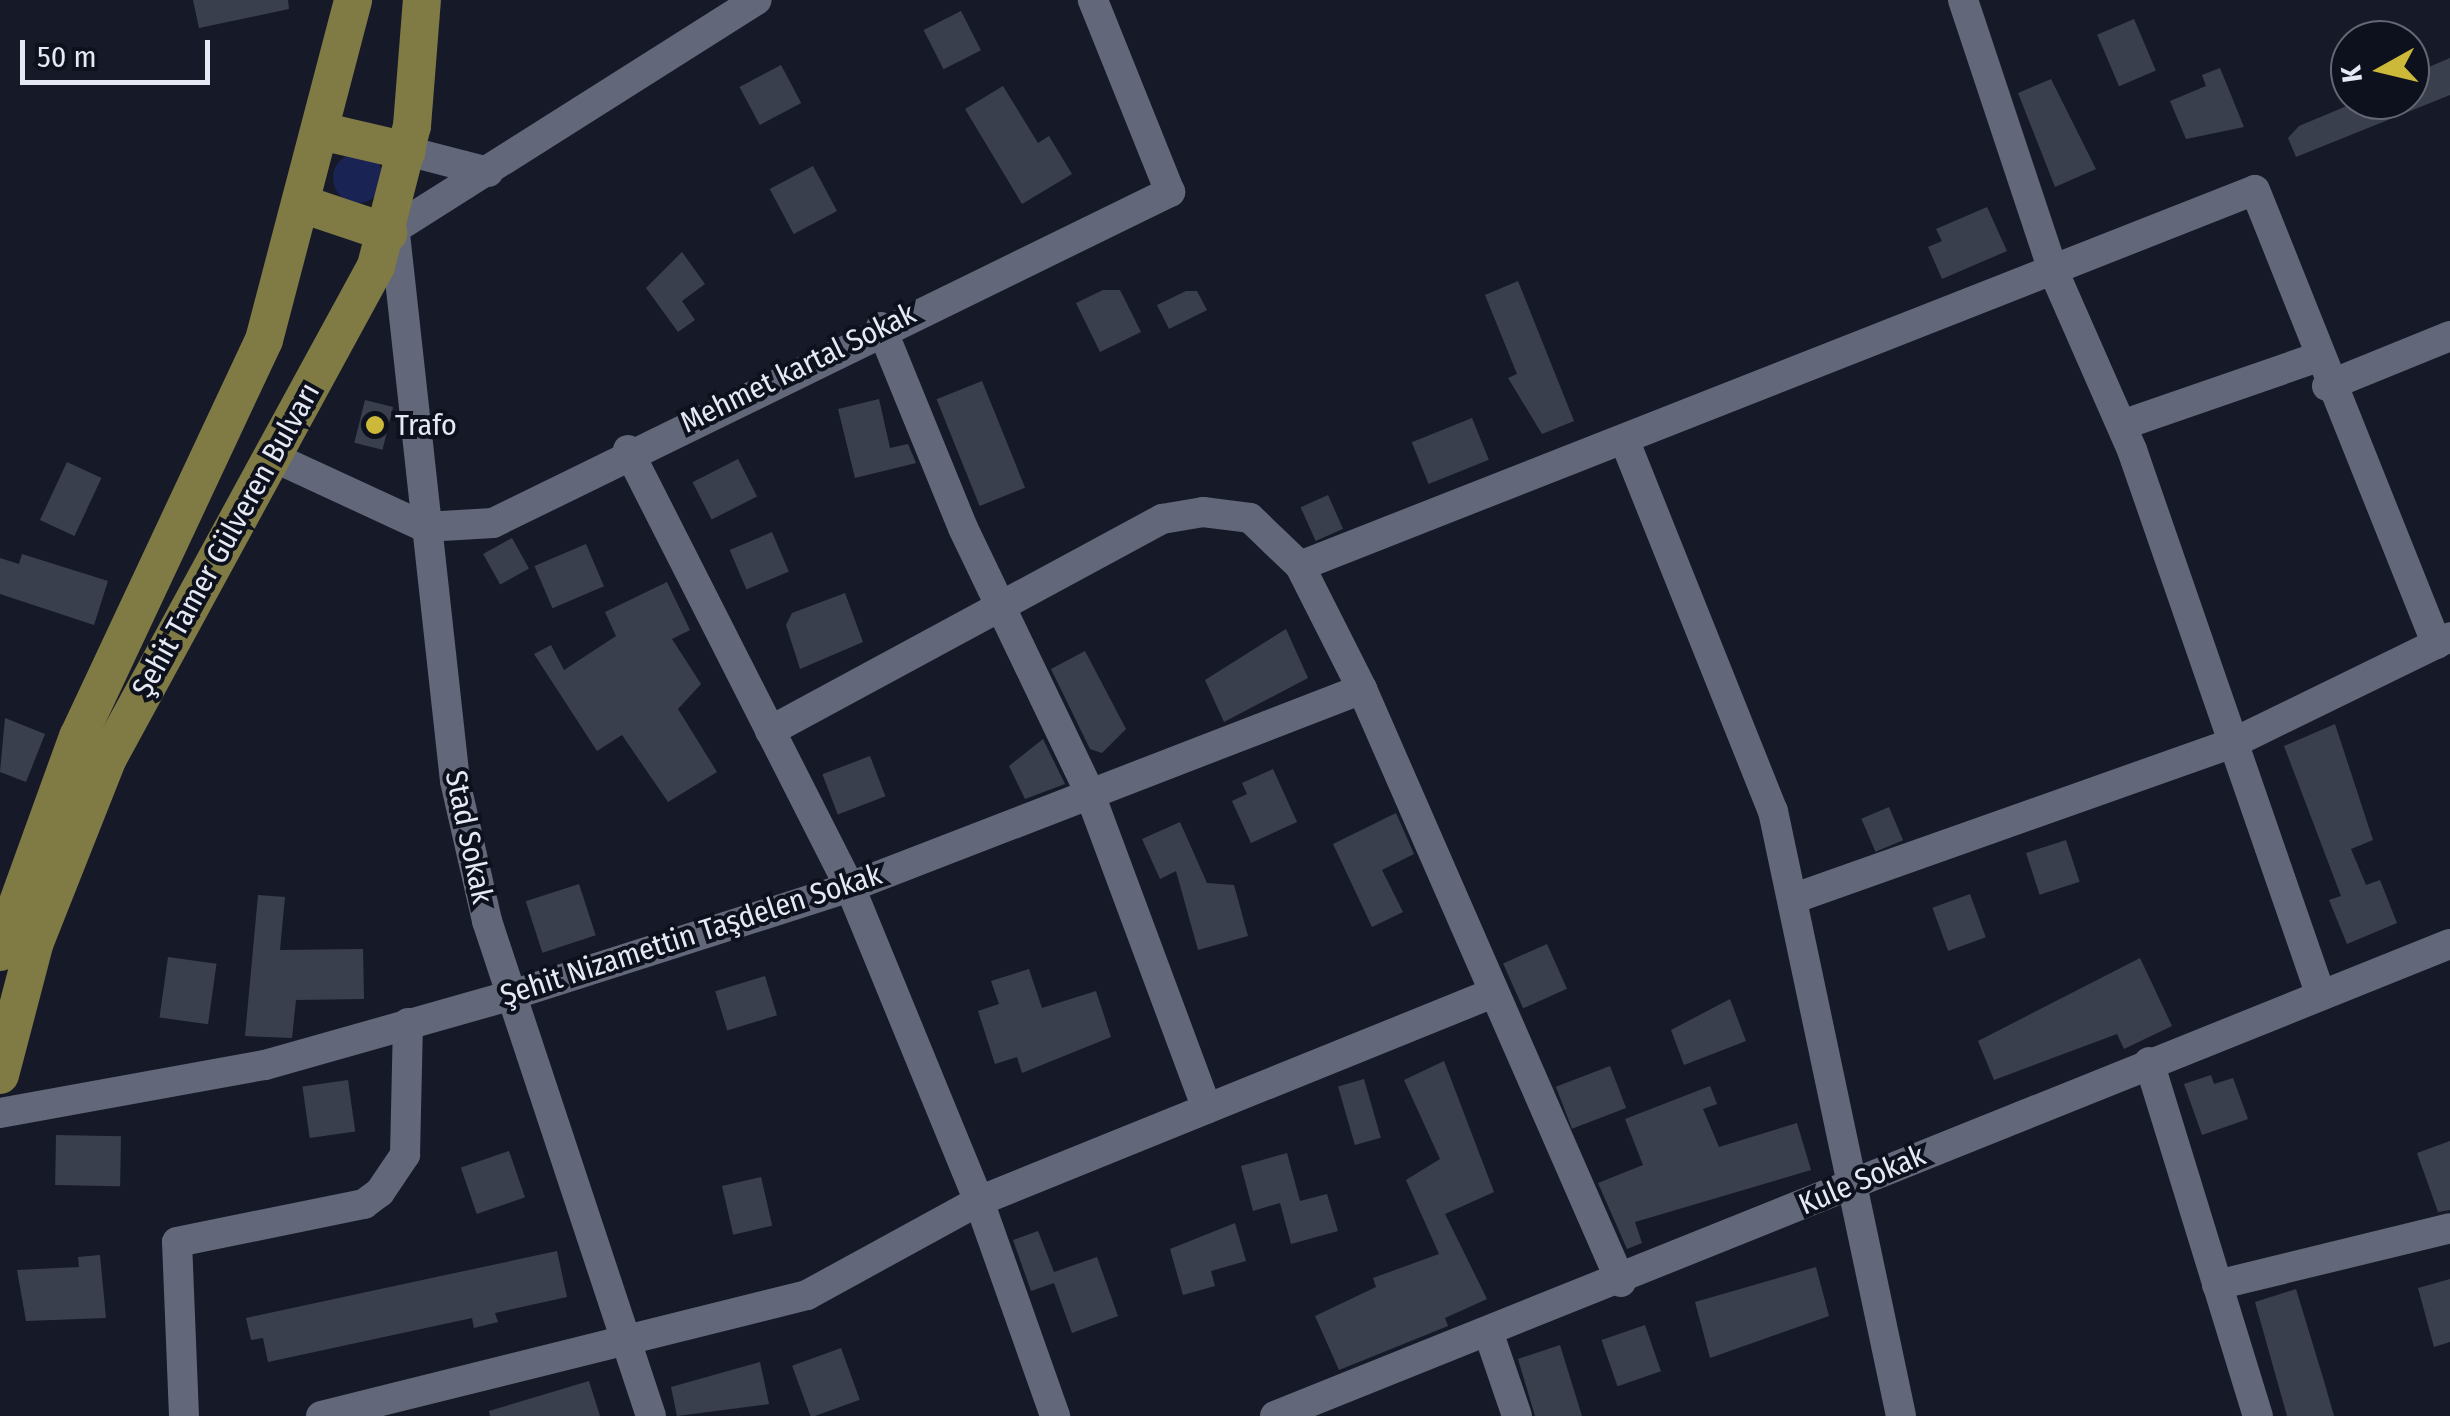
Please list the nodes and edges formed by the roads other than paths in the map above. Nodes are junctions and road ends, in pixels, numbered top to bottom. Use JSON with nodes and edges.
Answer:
{"nodes":[{"id":1,"x":353,"y":0,"type":"edge"},
{"id":2,"x":422,"y":0,"type":"edge"},
{"id":3,"x":756,"y":0,"type":"edge"},
{"id":4,"x":1093,"y":0,"type":"edge"},
{"id":5,"x":1964,"y":0,"type":"edge"},
{"id":6,"x":325,"y":132,"type":"junction"},
{"id":7,"x":408,"y":151,"type":"junction"},
{"id":8,"x":488,"y":172,"type":"junction"},
{"id":9,"x":305,"y":205,"type":"junction"},
{"id":10,"x":392,"y":233,"type":"junction"},
{"id":11,"x":2053,"y":270,"type":"junction"},
{"id":12,"x":881,"y":328,"type":"junction"},
{"id":13,"x":2450,"y":336,"type":"edge"},
{"id":14,"x":2322,"y":372,"type":"junction"},
{"id":15,"x":2122,"y":426,"type":"junction"},
{"id":16,"x":1624,"y":439,"type":"junction"},
{"id":17,"x":628,"y":450,"type":"junction"},
{"id":18,"x":271,"y":456,"type":"junction"},
{"id":19,"x":425,"y":528,"type":"junction"},
{"id":20,"x":1300,"y":566,"type":"junction"},
{"id":21,"x":1000,"y":601,"type":"junction"},
{"id":22,"x":2444,"y":641,"type":"edge"},
{"id":23,"x":1362,"y":689,"type":"junction"},
{"id":24,"x":770,"y":731,"type":"junction"},
{"id":25,"x":2235,"y":742,"type":"junction"},
{"id":26,"x":1088,"y":789,"type":"junction"},
{"id":27,"x":850,"y":887,"type":"junction"},
{"id":28,"x":1795,"y":898,"type":"junction"},
{"id":29,"x":2450,"y":944,"type":"edge"},
{"id":30,"x":0,"y":952,"type":"edge"},
{"id":31,"x":1493,"y":993,"type":"junction"},
{"id":32,"x":2320,"y":993,"type":"junction"},
{"id":33,"x":512,"y":995,"type":"junction"},
{"id":34,"x":408,"y":1022,"type":"junction"},
{"id":35,"x":2149,"y":1062,"type":"junction"},
{"id":36,"x":0,"y":1075,"type":"edge"},
{"id":37,"x":1207,"y":1108,"type":"junction"},
{"id":38,"x":0,"y":1112,"type":"edge"},
{"id":39,"x":1846,"y":1187,"type":"junction"},
{"id":40,"x":979,"y":1201,"type":"junction"},
{"id":41,"x":2450,"y":1228,"type":"edge"},
{"id":42,"x":1621,"y":1282,"type":"junction"},
{"id":43,"x":2218,"y":1286,"type":"junction"},
{"id":44,"x":1490,"y":1337,"type":"junction"},
{"id":45,"x":625,"y":1338,"type":"junction"},
{"id":46,"x":1285,"y":1414,"type":"edge"},
{"id":47,"x":184,"y":1416,"type":"edge"},
{"id":48,"x":321,"y":1416,"type":"edge"},
{"id":49,"x":651,"y":1416,"type":"edge"},
{"id":50,"x":1055,"y":1416,"type":"edge"},
{"id":51,"x":1517,"y":1416,"type":"edge"},
{"id":52,"x":1901,"y":1416,"type":"edge"},
{"id":53,"x":2258,"y":1416,"type":"edge"}],
"edges":[{"from":1,"to":6,"type":"main road","name":"Şehit Tamer Gülveren Bulvarı"},
{"from":2,"to":7,"type":"main road","name":"Şehit Tamer Gülveren Bulvarı"},
{"from":3,"to":8,"type":"street"},
{"from":4,"to":12,"type":"street","name":"Mehmet kartal Sokak"},
{"from":5,"to":11,"type":"street"},
{"from":6,"to":7,"type":"main road"},
{"from":6,"to":9,"type":"main road","name":"Şehit Tamer Gülveren Bulvarı"},
{"from":7,"to":8,"type":"street"},
{"from":7,"to":10,"type":"main road","name":"Şehit Tamer Gülveren Bulvarı"},
{"from":8,"to":10,"type":"street"},
{"from":9,"to":10,"type":"main road"},
{"from":9,"to":30,"type":"main road","name":"Şehit Tamer Gülveren Bulvarı"},
{"from":10,"to":18,"type":"main road","name":"Şehit Tamer Gülveren Bulvarı"},
{"from":10,"to":19,"type":"street","name":"Stad Sokak"},
{"from":11,"to":14,"type":"street"},
{"from":11,"to":15,"type":"street"},
{"from":11,"to":16,"type":"street"},
{"from":12,"to":17,"type":"street","name":"Mehmet kartal Sokak"},
{"from":12,"to":21,"type":"street"},
{"from":13,"to":14,"type":"street"},
{"from":14,"to":15,"type":"street"},
{"from":14,"to":22,"type":"street"},
{"from":15,"to":25,"type":"street"},
{"from":16,"to":20,"type":"street"},
{"from":16,"to":28,"type":"street"},
{"from":17,"to":19,"type":"street","name":"Mehmet kartal Sokak"},
{"from":17,"to":24,"type":"street"},
{"from":18,"to":19,"type":"street"},
{"from":18,"to":36,"type":"main road","name":"Şehit Tamer Gülveren Bulvarı"},
{"from":19,"to":33,"type":"street","name":"Stad Sokak"},
{"from":20,"to":21,"type":"street"},
{"from":20,"to":23,"type":"street"},
{"from":21,"to":24,"type":"street"},
{"from":21,"to":26,"type":"street"},
{"from":22,"to":25,"type":"street"},
{"from":23,"to":26,"type":"street","name":"Şehit Nizamettin Taşdelen Sokak"},
{"from":23,"to":31,"type":"street"},
{"from":24,"to":27,"type":"street"},
{"from":25,"to":28,"type":"street"},
{"from":25,"to":32,"type":"street"},
{"from":26,"to":27,"type":"street","name":"Şehit Nizamettin Taşdelen Sokak"},
{"from":26,"to":37,"type":"street"},
{"from":27,"to":33,"type":"street","name":"Şehit Nizamettin Taşdelen Sokak"},
{"from":27,"to":40,"type":"street"},
{"from":28,"to":39,"type":"street"},
{"from":29,"to":32,"type":"street","name":"Kule Sokak"},
{"from":31,"to":37,"type":"street"},
{"from":31,"to":42,"type":"street"},
{"from":32,"to":35,"type":"street","name":"Kule Sokak"},
{"from":33,"to":34,"type":"street","name":"Şehit Nizamettin Taşdelen Sokak"},
{"from":33,"to":45,"type":"street","name":"Stad Sokak"},
{"from":34,"to":38,"type":"street","name":"Şehit Nizamettin Taşdelen Sokak"},
{"from":34,"to":47,"type":"street"},
{"from":35,"to":39,"type":"street","name":"Kule Sokak"},
{"from":35,"to":43,"type":"street"},
{"from":37,"to":40,"type":"street"},
{"from":39,"to":42,"type":"street","name":"Kule Sokak"},
{"from":39,"to":52,"type":"street"},
{"from":40,"to":45,"type":"street"},
{"from":40,"to":50,"type":"street"},
{"from":41,"to":43,"type":"street"},
{"from":42,"to":44,"type":"street","name":"Kule Sokak"},
{"from":43,"to":53,"type":"street"},
{"from":44,"to":46,"type":"street","name":"Kule Sokak"},
{"from":44,"to":51,"type":"street"},
{"from":45,"to":48,"type":"street"},
{"from":45,"to":49,"type":"street","name":"Stad Sokak"}]}
